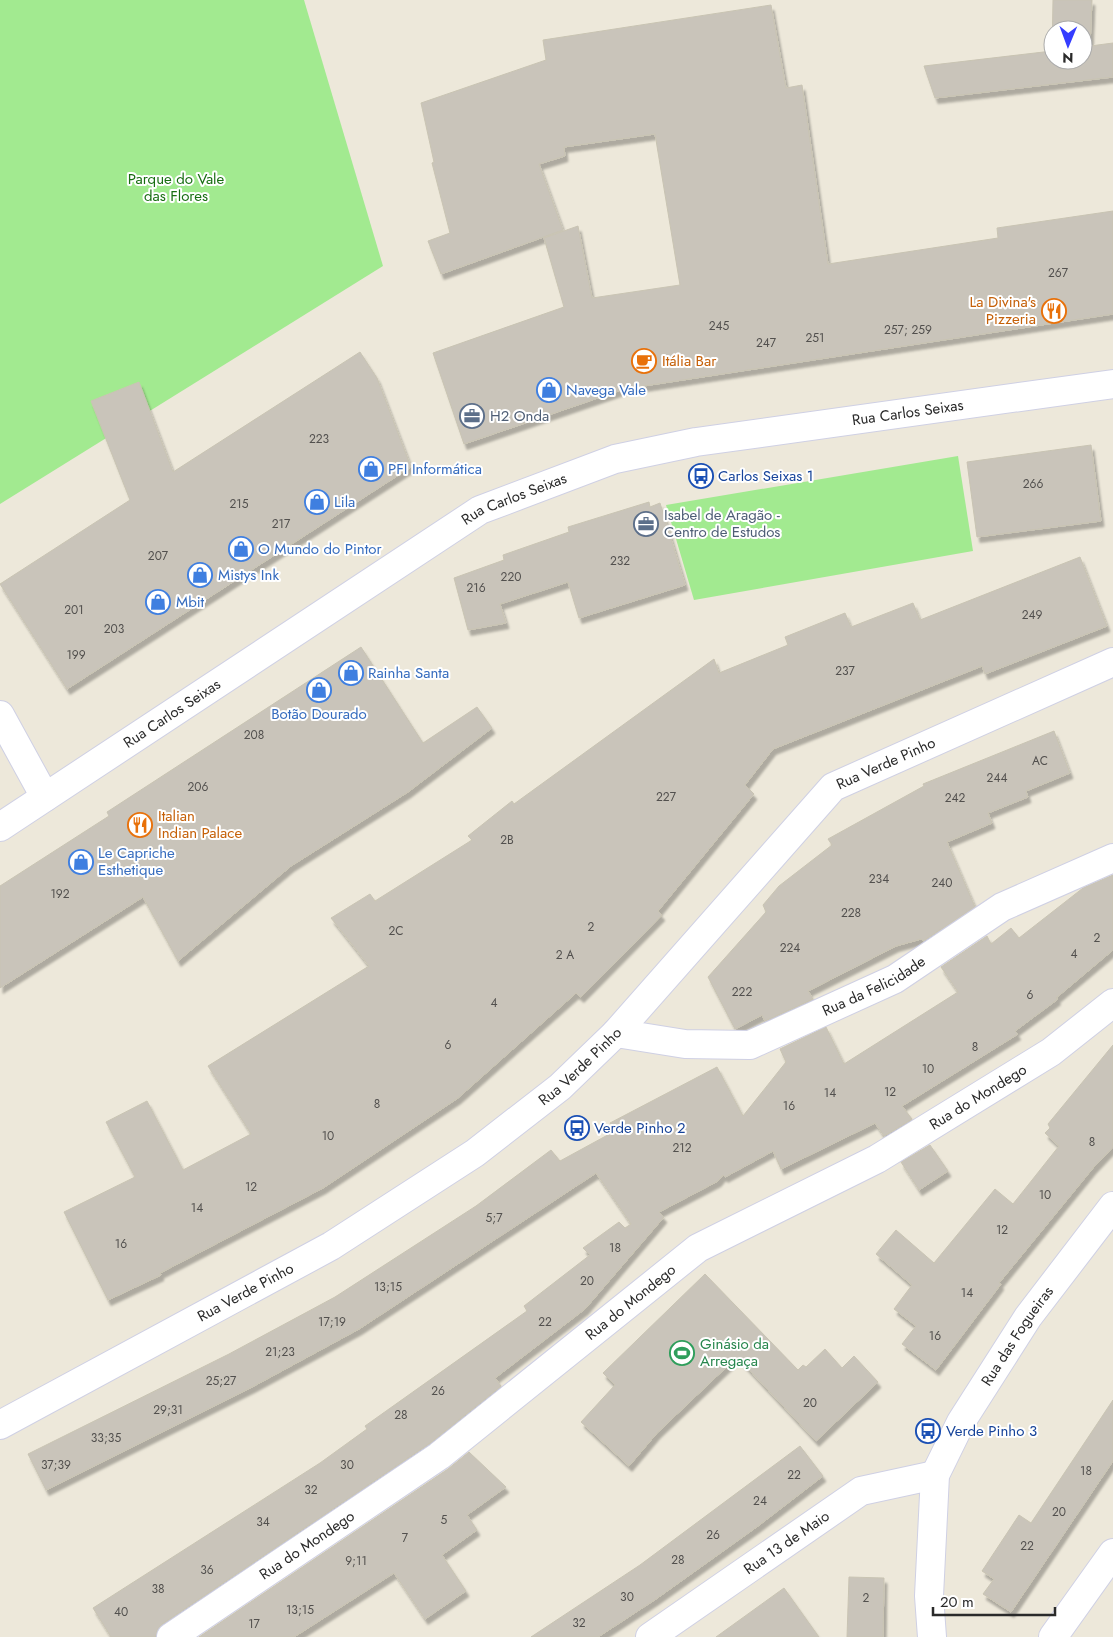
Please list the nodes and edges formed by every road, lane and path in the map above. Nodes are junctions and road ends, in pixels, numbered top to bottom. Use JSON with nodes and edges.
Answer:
{"nodes":[{"id":1,"x":1113,"y":384,"type":"edge"},
{"id":2,"x":1113,"y":662,"type":"edge"},
{"id":3,"x":0,"y":715,"type":"edge"},
{"id":4,"x":45,"y":797,"type":"junction"},
{"id":5,"x":0,"y":827,"type":"edge"},
{"id":6,"x":1113,"y":858,"type":"edge"},
{"id":7,"x":1113,"y":1003,"type":"edge"},
{"id":8,"x":616,"y":1033,"type":"junction"},
{"id":9,"x":1113,"y":1206,"type":"edge"},
{"id":10,"x":0,"y":1425,"type":"edge"},
{"id":11,"x":935,"y":1475,"type":"junction"},
{"id":12,"x":1113,"y":1553,"type":"edge"},
{"id":13,"x":171,"y":1637,"type":"edge"},
{"id":14,"x":650,"y":1637,"type":"edge"},
{"id":15,"x":932,"y":1637,"type":"edge"},
{"id":16,"x":1054,"y":1637,"type":"edge"}],
"edges":[{"from":1,"to":4,"type":"street","name":"Rua Carlos Seixas"},
{"from":2,"to":8,"type":"street","name":"Rua Verde Pinho"},
{"from":3,"to":4,"type":"street"},
{"from":4,"to":5,"type":"street","name":"Rua Carlos Seixas"},
{"from":6,"to":8,"type":"street","name":"Rua da Felicidade"},
{"from":7,"to":13,"type":"street","name":"Rua do Mondego"},
{"from":8,"to":10,"type":"street","name":"Rua Verde Pinho"},
{"from":9,"to":11,"type":"street","name":"Rua das Fogueiras"},
{"from":11,"to":14,"type":"street","name":"Rua 13 de Maio"},
{"from":11,"to":15,"type":"street"},
{"from":12,"to":16,"type":"street"}]}
